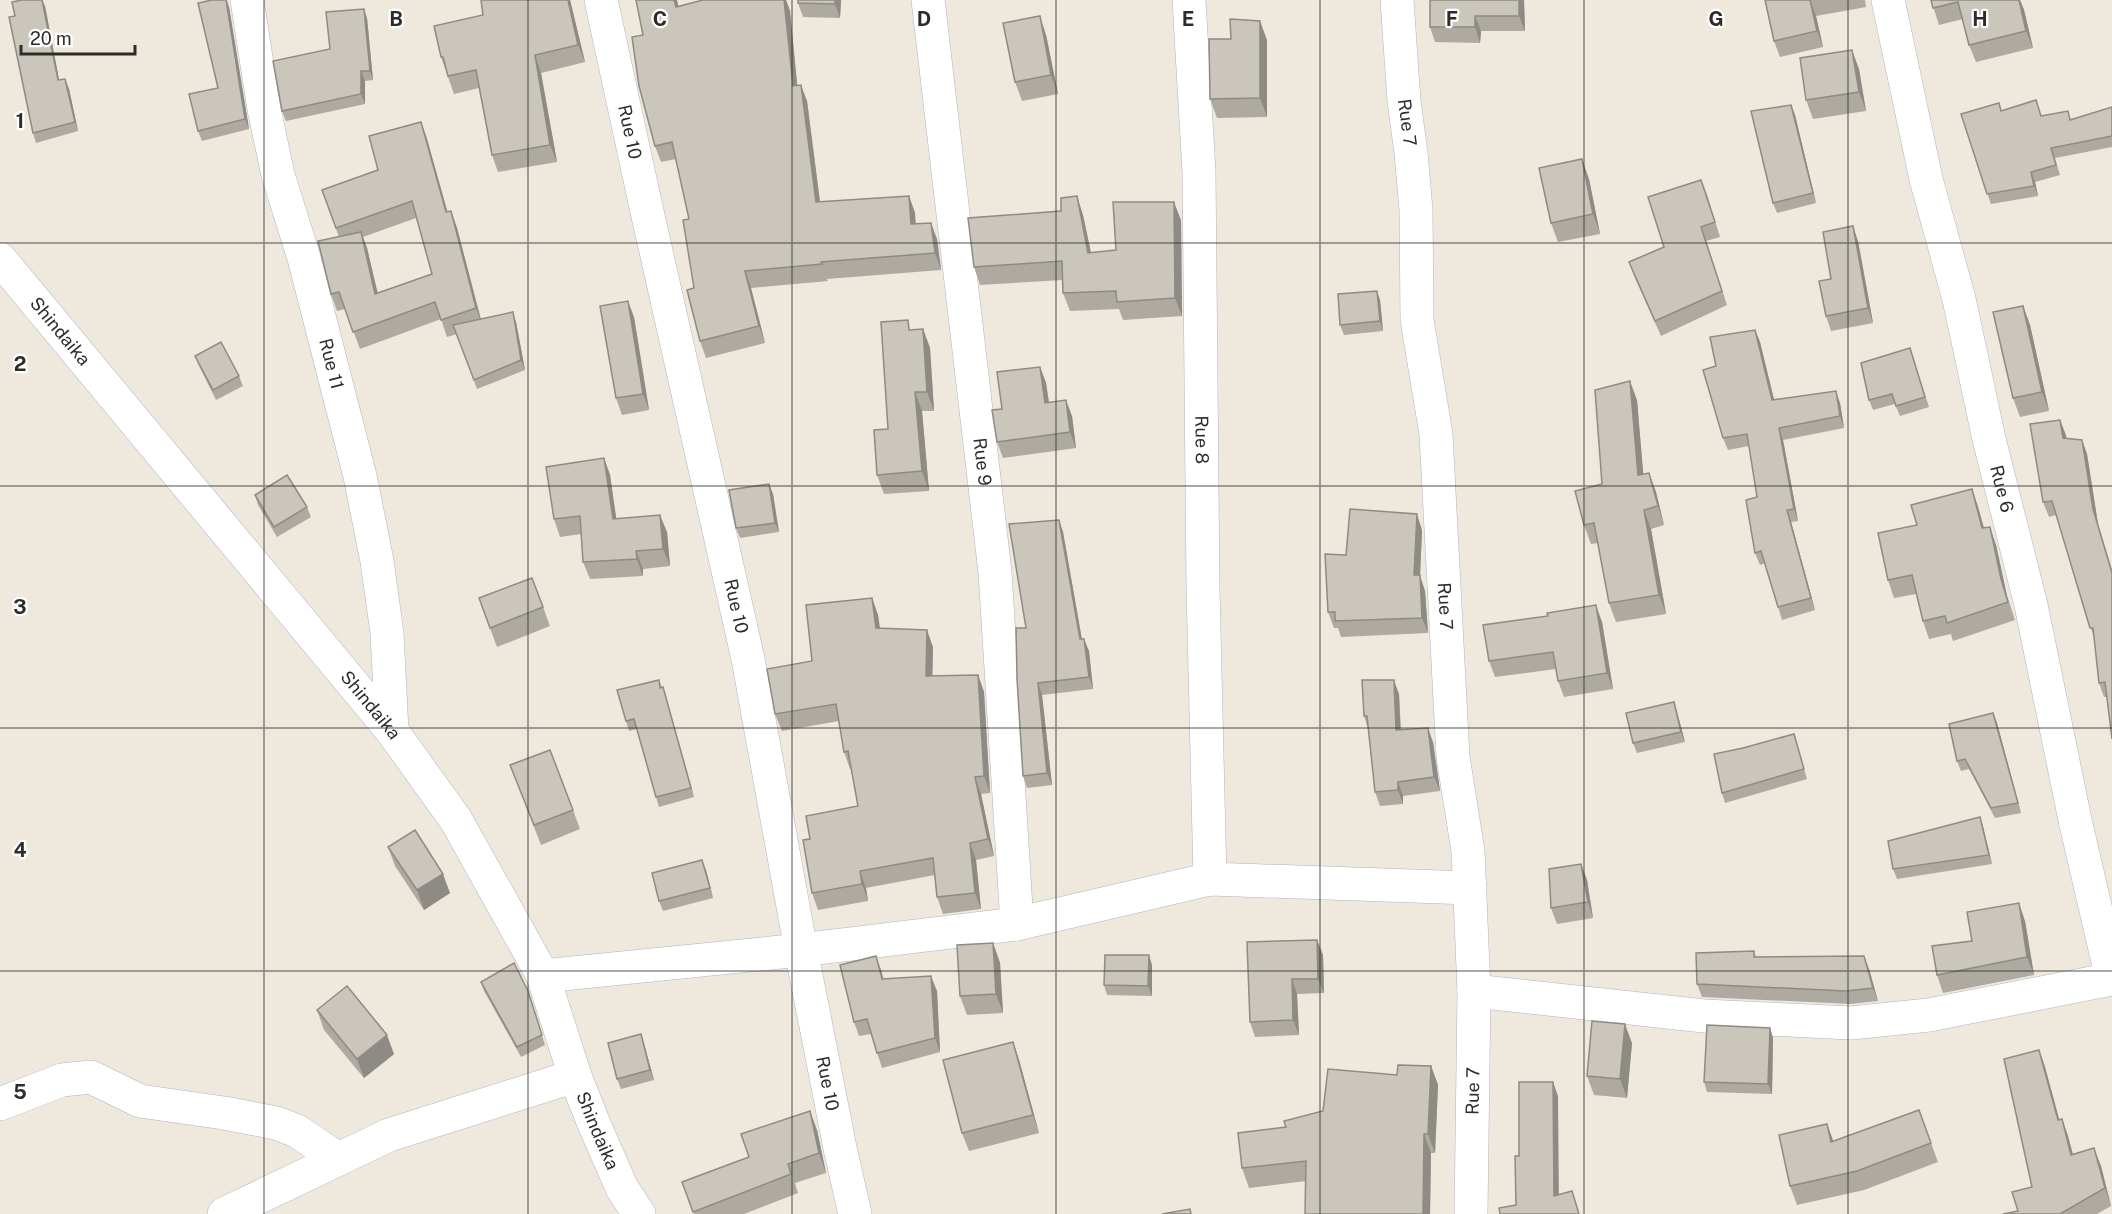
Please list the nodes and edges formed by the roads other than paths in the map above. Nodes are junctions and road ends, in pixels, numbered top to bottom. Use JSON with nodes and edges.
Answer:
{"nodes":[{"id":1,"x":247,"y":0,"type":"edge"},
{"id":2,"x":602,"y":0,"type":"edge"},
{"id":3,"x":928,"y":0,"type":"edge"},
{"id":4,"x":1189,"y":0,"type":"edge"},
{"id":5,"x":1397,"y":0,"type":"edge"},
{"id":6,"x":1888,"y":0,"type":"edge"},
{"id":7,"x":0,"y":259,"type":"edge"},
{"id":8,"x":392,"y":731,"type":"junction"},
{"id":9,"x":1210,"y":879,"type":"junction"},
{"id":10,"x":1470,"y":888,"type":"junction"},
{"id":11,"x":1017,"y":924,"type":"junction"},
{"id":12,"x":801,"y":950,"type":"junction"},
{"id":13,"x":543,"y":976,"type":"junction"},
{"id":14,"x":2112,"y":979,"type":"edge"},
{"id":15,"x":1474,"y":992,"type":"junction"},
{"id":16,"x":575,"y":1076,"type":"junction"},
{"id":17,"x":0,"y":1104,"type":"edge"},
{"id":18,"x":338,"y":1159,"type":"junction"},
{"id":19,"x":224,"y":1214,"type":"edge"},
{"id":20,"x":639,"y":1214,"type":"edge"},
{"id":21,"x":855,"y":1214,"type":"edge"},
{"id":22,"x":1471,"y":1214,"type":"edge"}],
"edges":[{"from":1,"to":8,"type":"street","name":"Rue 11"},
{"from":2,"to":12,"type":"street","name":"Rue 10"},
{"from":3,"to":11,"type":"street","name":"Rue 9"},
{"from":4,"to":9,"type":"street","name":"Rue 8"},
{"from":5,"to":10,"type":"street","name":"Rue 7"},
{"from":6,"to":14,"type":"street","name":"Rue 6"},
{"from":7,"to":8,"type":"street","name":"Shindaika"},
{"from":8,"to":13,"type":"street","name":"Shindaika"},
{"from":9,"to":10,"type":"street"},
{"from":9,"to":11,"type":"street"},
{"from":10,"to":15,"type":"street","name":"Rue 7"},
{"from":11,"to":12,"type":"street"},
{"from":12,"to":13,"type":"street"},
{"from":12,"to":21,"type":"street","name":"Rue 10"},
{"from":13,"to":16,"type":"street","name":"Shindaika"},
{"from":14,"to":15,"type":"street"},
{"from":15,"to":22,"type":"street","name":"Rue 7"},
{"from":16,"to":18,"type":"street"},
{"from":16,"to":20,"type":"street","name":"Shindaika"},
{"from":17,"to":18,"type":"street"},
{"from":18,"to":19,"type":"street"}]}
